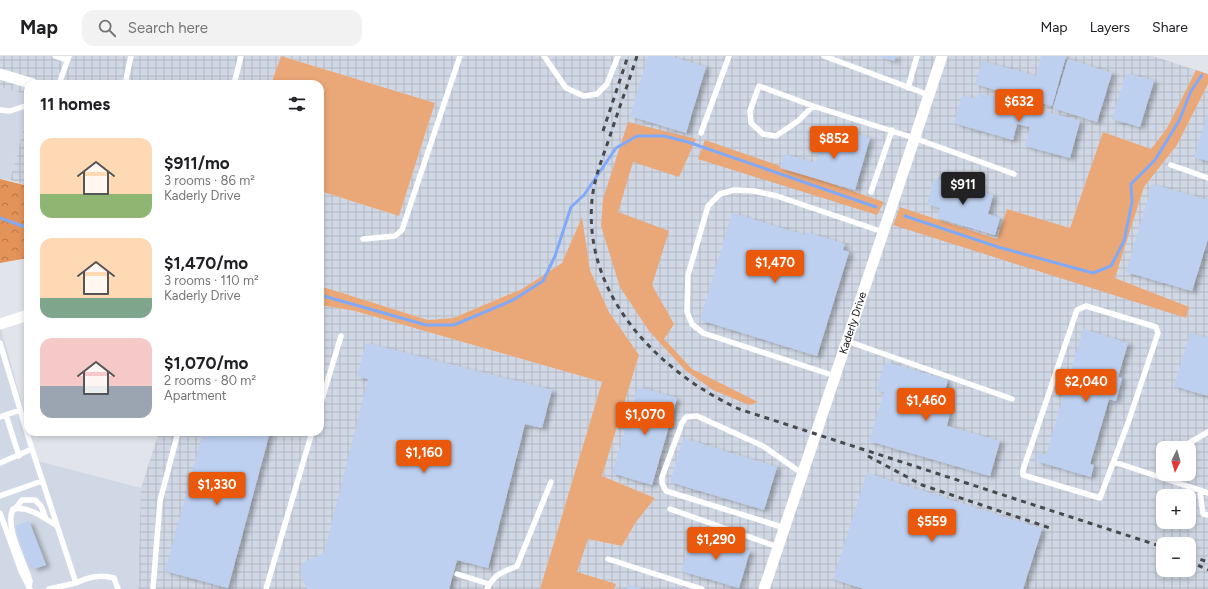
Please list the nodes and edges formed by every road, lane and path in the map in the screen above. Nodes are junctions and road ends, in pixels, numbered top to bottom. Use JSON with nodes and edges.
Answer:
{"nodes":[{"id":1,"x":56,"y":56,"type":"edge"},
{"id":2,"x":131,"y":56,"type":"edge"},
{"id":3,"x":241,"y":56,"type":"edge"},
{"id":4,"x":460,"y":56,"type":"edge"},
{"id":5,"x":544,"y":56,"type":"edge"},
{"id":6,"x":618,"y":56,"type":"edge"},
{"id":7,"x":729,"y":56,"type":"edge"},
{"id":8,"x":824,"y":56,"type":"edge"},
{"id":9,"x":917,"y":56,"type":"edge"},
{"id":10,"x":942,"y":56,"type":"edge"},
{"id":11,"x":68,"y":58,"type":"edge"},
{"id":12,"x":0,"y":74,"type":"edge"},
{"id":13,"x":60,"y":80,"type":"edge"},
{"id":14,"x":126,"y":80,"type":"edge"},
{"id":15,"x":235,"y":80,"type":"edge"},
{"id":16,"x":24,"y":81,"type":"edge"},
{"id":17,"x":908,"y":88,"type":"junction"},
{"id":18,"x":928,"y":95,"type":"junction"},
{"id":19,"x":813,"y":106,"type":"junction"},
{"id":20,"x":24,"y":107,"type":"edge"},
{"id":21,"x":0,"y":110,"type":"edge"},
{"id":22,"x":892,"y":130,"type":"junction"},
{"id":23,"x":701,"y":133,"type":"dead end"},
{"id":24,"x":914,"y":138,"type":"junction"},
{"id":25,"x":1171,"y":165,"type":"dead end"},
{"id":26,"x":1014,"y":174,"type":"dead end"},
{"id":27,"x":1208,"y":178,"type":"edge"},
{"id":28,"x":871,"y":192,"type":"dead end"},
{"id":29,"x":883,"y":232,"type":"junction"},
{"id":30,"x":363,"y":239,"type":"dead end"},
{"id":31,"x":24,"y":316,"type":"edge"},
{"id":32,"x":0,"y":324,"type":"edge"},
{"id":33,"x":341,"y":336,"type":"dead end"},
{"id":34,"x":847,"y":341,"type":"junction"},
{"id":35,"x":0,"y":343,"type":"edge"},
{"id":36,"x":835,"y":376,"type":"junction"},
{"id":37,"x":324,"y":393,"type":"edge"},
{"id":38,"x":1012,"y":400,"type":"dead end"},
{"id":39,"x":20,"y":410,"type":"junction"},
{"id":40,"x":3,"y":416,"type":"edge"},
{"id":41,"x":24,"y":423,"type":"edge"},
{"id":42,"x":1208,"y":432,"type":"edge"},
{"id":43,"x":28,"y":436,"type":"edge"},
{"id":44,"x":177,"y":436,"type":"edge"},
{"id":45,"x":311,"y":436,"type":"edge"},
{"id":46,"x":1192,"y":441,"type":"edge"},
{"id":47,"x":32,"y":449,"type":"junction"},
{"id":48,"x":19,"y":456,"type":"junction"},
{"id":49,"x":1114,"y":462,"type":"junction"},
{"id":50,"x":0,"y":463,"type":"edge"},
{"id":51,"x":803,"y":474,"type":"junction"},
{"id":52,"x":42,"y":481,"type":"junction"},
{"id":53,"x":551,"y":482,"type":"dead end"},
{"id":54,"x":1200,"y":491,"type":"junction"},
{"id":55,"x":1208,"y":493,"type":"edge"},
{"id":56,"x":0,"y":496,"type":"edge"},
{"id":57,"x":15,"y":509,"type":"junction"},
{"id":58,"x":670,"y":509,"type":"dead end"},
{"id":59,"x":0,"y":513,"type":"edge"},
{"id":60,"x":1208,"y":515,"type":"edge"},
{"id":61,"x":46,"y":519,"type":"junction"},
{"id":62,"x":58,"y":526,"type":"junction"},
{"id":63,"x":785,"y":528,"type":"junction"},
{"id":64,"x":778,"y":547,"type":"junction"},
{"id":65,"x":608,"y":559,"type":"dead end"},
{"id":66,"x":457,"y":574,"type":"dead end"},
{"id":67,"x":76,"y":583,"type":"junction"},
{"id":68,"x":488,"y":586,"type":"edge"},
{"id":69,"x":30,"y":588,"type":"edge"},
{"id":70,"x":49,"y":589,"type":"edge"},
{"id":71,"x":118,"y":589,"type":"edge"},
{"id":72,"x":153,"y":589,"type":"edge"},
{"id":73,"x":266,"y":589,"type":"edge"},
{"id":74,"x":702,"y":589,"type":"edge"},
{"id":75,"x":764,"y":589,"type":"edge"}],
"edges":[{"from":1,"to":11,"type":"lane"},
{"from":2,"to":14,"type":"lane"},
{"from":3,"to":15,"type":"lane"},
{"from":4,"to":30,"type":"lane"},
{"from":5,"to":6,"type":"lane"},
{"from":7,"to":23,"type":"lane"},
{"from":8,"to":17,"type":"lane"},
{"from":9,"to":17,"type":"lane"},
{"from":10,"to":18,"type":"street","name":"Kaderly Drive"},
{"from":11,"to":13,"type":"lane"},
{"from":12,"to":16,"type":"street"},
{"from":17,"to":18,"type":"lane"},
{"from":18,"to":24,"type":"street","name":"Kaderly Drive"},
{"from":19,"to":19,"type":"lane"},
{"from":19,"to":22,"type":"lane"},
{"from":20,"to":21,"type":"lane"},
{"from":22,"to":24,"type":"lane"},
{"from":22,"to":28,"type":"lane"},
{"from":24,"to":26,"type":"lane"},
{"from":24,"to":29,"type":"street","name":"Kaderly Drive"},
{"from":25,"to":27,"type":"lane"},
{"from":29,"to":34,"type":"street","name":"Kaderly Drive"},
{"from":29,"to":36,"type":"lane"},
{"from":31,"to":32,"type":"street"},
{"from":33,"to":37,"type":"lane"},
{"from":34,"to":36,"type":"street","name":"Kaderly Drive"},
{"from":34,"to":38,"type":"lane"},
{"from":35,"to":39,"type":"lane"},
{"from":36,"to":51,"type":"street","name":"Kaderly Drive"},
{"from":39,"to":40,"type":"lane"},
{"from":39,"to":41,"type":"lane"},
{"from":40,"to":48,"type":"lane"},
{"from":42,"to":46,"type":"lane"},
{"from":43,"to":47,"type":"lane"},
{"from":44,"to":72,"type":"lane"},
{"from":45,"to":73,"type":"lane"},
{"from":47,"to":48,"type":"lane"},
{"from":47,"to":52,"type":"lane"},
{"from":48,"to":50,"type":"lane"},
{"from":49,"to":49,"type":"lane"},
{"from":49,"to":54,"type":"lane"},
{"from":51,"to":63,"type":"street","name":"Kaderly Drive"},
{"from":51,"to":63,"type":"lane"},
{"from":52,"to":56,"type":"lane"},
{"from":52,"to":62,"type":"lane"},
{"from":53,"to":68,"type":"lane"},
{"from":54,"to":55,"type":"lane"},
{"from":54,"to":60,"type":"lane"},
{"from":57,"to":61,"type":"lane"},
{"from":57,"to":61,"type":"lane"},
{"from":57,"to":69,"type":"lane"},
{"from":58,"to":64,"type":"lane"},
{"from":59,"to":69,"type":"lane"},
{"from":61,"to":62,"type":"lane"},
{"from":62,"to":67,"type":"lane"},
{"from":63,"to":64,"type":"street","name":"Kaderly Drive"},
{"from":64,"to":75,"type":"street","name":"Kaderly Drive"},
{"from":65,"to":74,"type":"lane"},
{"from":66,"to":68,"type":"lane"},
{"from":67,"to":70,"type":"lane"},
{"from":67,"to":71,"type":"lane"}]}
